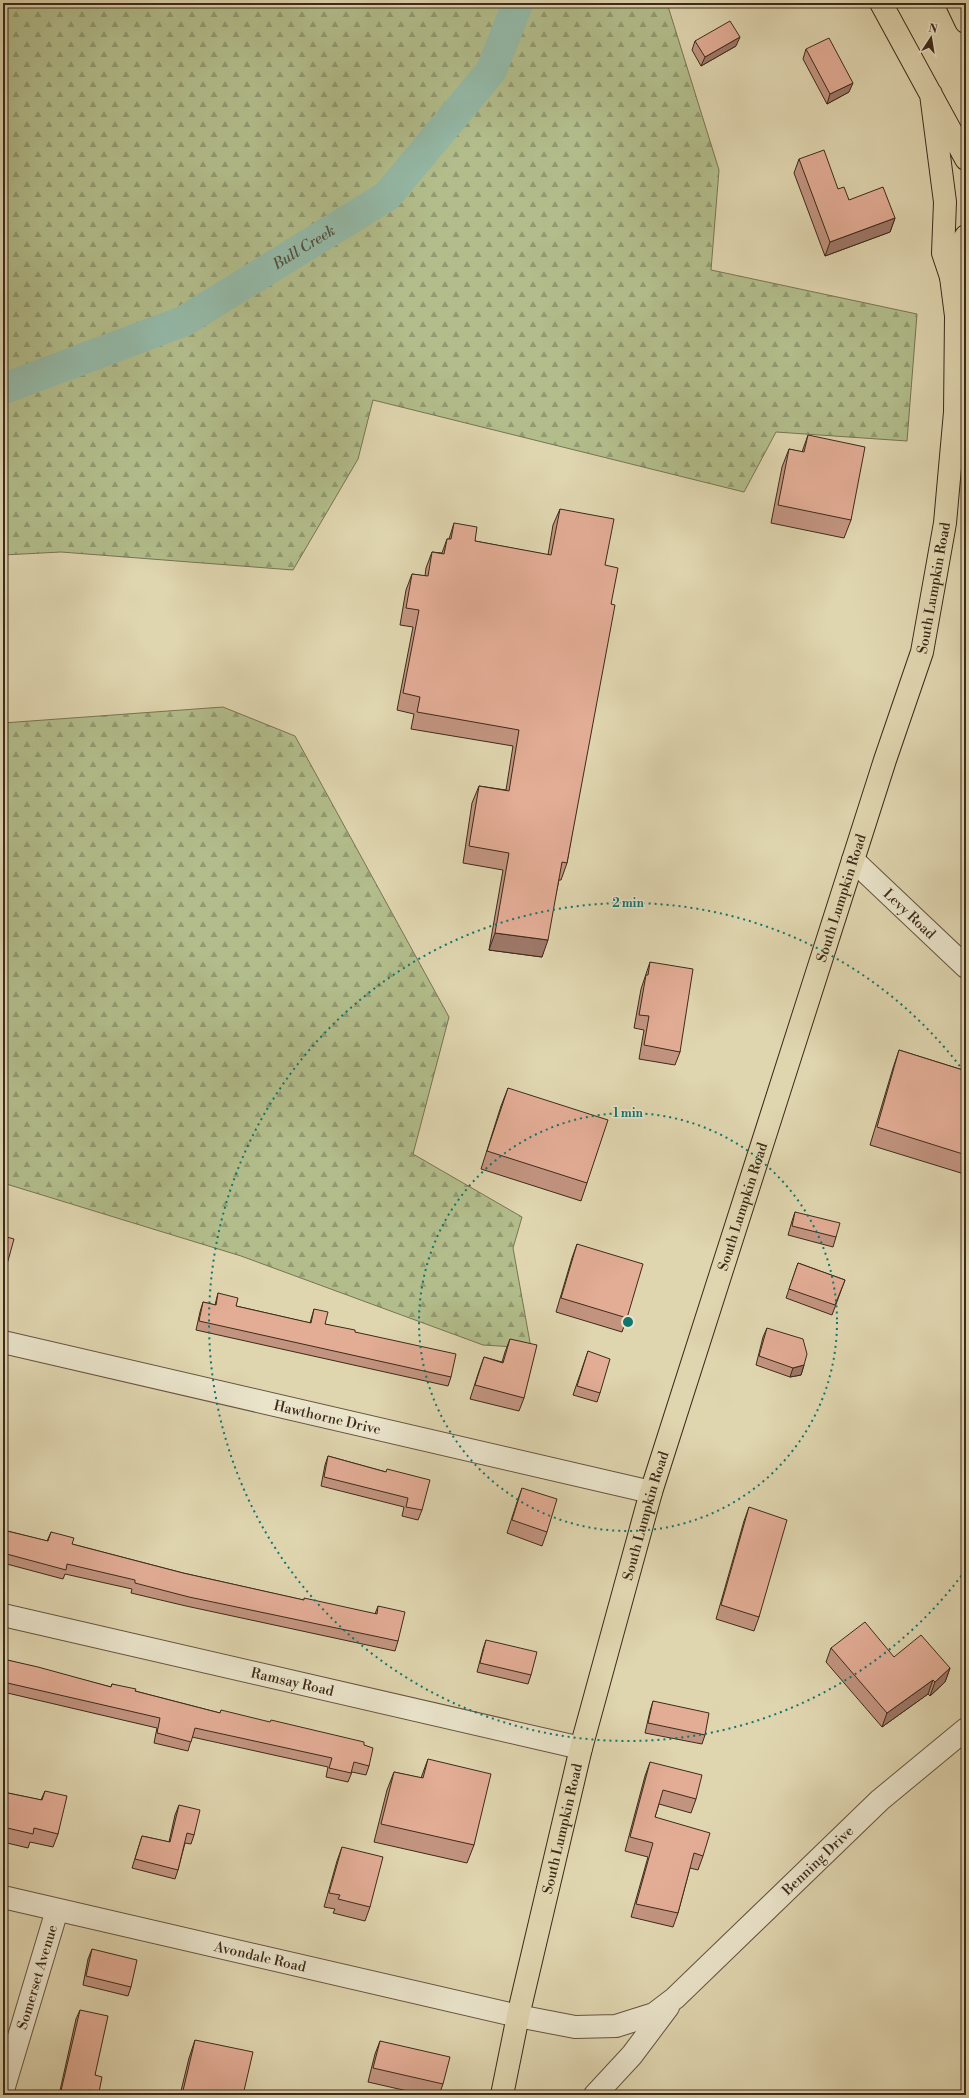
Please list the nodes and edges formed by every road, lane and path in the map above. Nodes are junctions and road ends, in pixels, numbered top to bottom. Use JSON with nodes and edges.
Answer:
{"nodes":[{"id":1,"x":881,"y":3,"type":"edge"},
{"id":2,"x":956,"y":3,"type":"edge"},
{"id":3,"x":966,"y":22,"type":"edge"},
{"id":4,"x":931,"y":94,"type":"junction"},
{"id":5,"x":966,"y":159,"type":"edge"},
{"id":6,"x":966,"y":236,"type":"edge"},
{"id":7,"x":958,"y":283,"type":"edge"},
{"id":8,"x":961,"y":313,"type":"edge"},
{"id":9,"x":853,"y":860,"type":"junction"},
{"id":10,"x":966,"y":967,"type":"edge"},
{"id":11,"x":3,"y":1342,"type":"edge"},
{"id":12,"x":651,"y":1492,"type":"junction"},
{"id":13,"x":3,"y":1615,"type":"edge"},
{"id":14,"x":966,"y":1729,"type":"edge"},
{"id":15,"x":581,"y":1748,"type":"junction"},
{"id":16,"x":3,"y":1897,"type":"edge"},
{"id":17,"x":57,"y":1910,"type":"junction"},
{"id":18,"x":675,"y":1998,"type":"junction"},
{"id":19,"x":518,"y":2016,"type":"junction"},
{"id":20,"x":3,"y":2090,"type":"edge"},
{"id":21,"x":502,"y":2095,"type":"edge"},
{"id":22,"x":595,"y":2095,"type":"edge"}],
"edges":[{"from":1,"to":4,"type":"main road"},
{"from":2,"to":3,"type":"main road"},
{"from":4,"to":5,"type":"main road"},
{"from":4,"to":7,"type":"main road"},
{"from":6,"to":7,"type":"main road","name":"South Lumpkin Road"},
{"from":7,"to":8,"type":"main road","name":"South Lumpkin Road"},
{"from":8,"to":9,"type":"main road","name":"South Lumpkin Road"},
{"from":9,"to":10,"type":"street","name":"Levy Road"},
{"from":9,"to":12,"type":"main road","name":"South Lumpkin Road"},
{"from":11,"to":12,"type":"street","name":"Hawthorne Drive"},
{"from":12,"to":15,"type":"main road","name":"South Lumpkin Road"},
{"from":13,"to":15,"type":"street","name":"Ramsay Road"},
{"from":14,"to":18,"type":"street","name":"Benning Drive"},
{"from":15,"to":19,"type":"main road","name":"South Lumpkin Road"},
{"from":16,"to":17,"type":"street","name":"Avondale Road"},
{"from":17,"to":19,"type":"street","name":"Avondale Road"},
{"from":17,"to":20,"type":"street","name":"Somerset Avenue"},
{"from":18,"to":19,"type":"street","name":"Benning Drive"},
{"from":18,"to":22,"type":"street","name":"Benning Drive"},
{"from":19,"to":21,"type":"main road","name":"South Lumpkin Road"}]}
